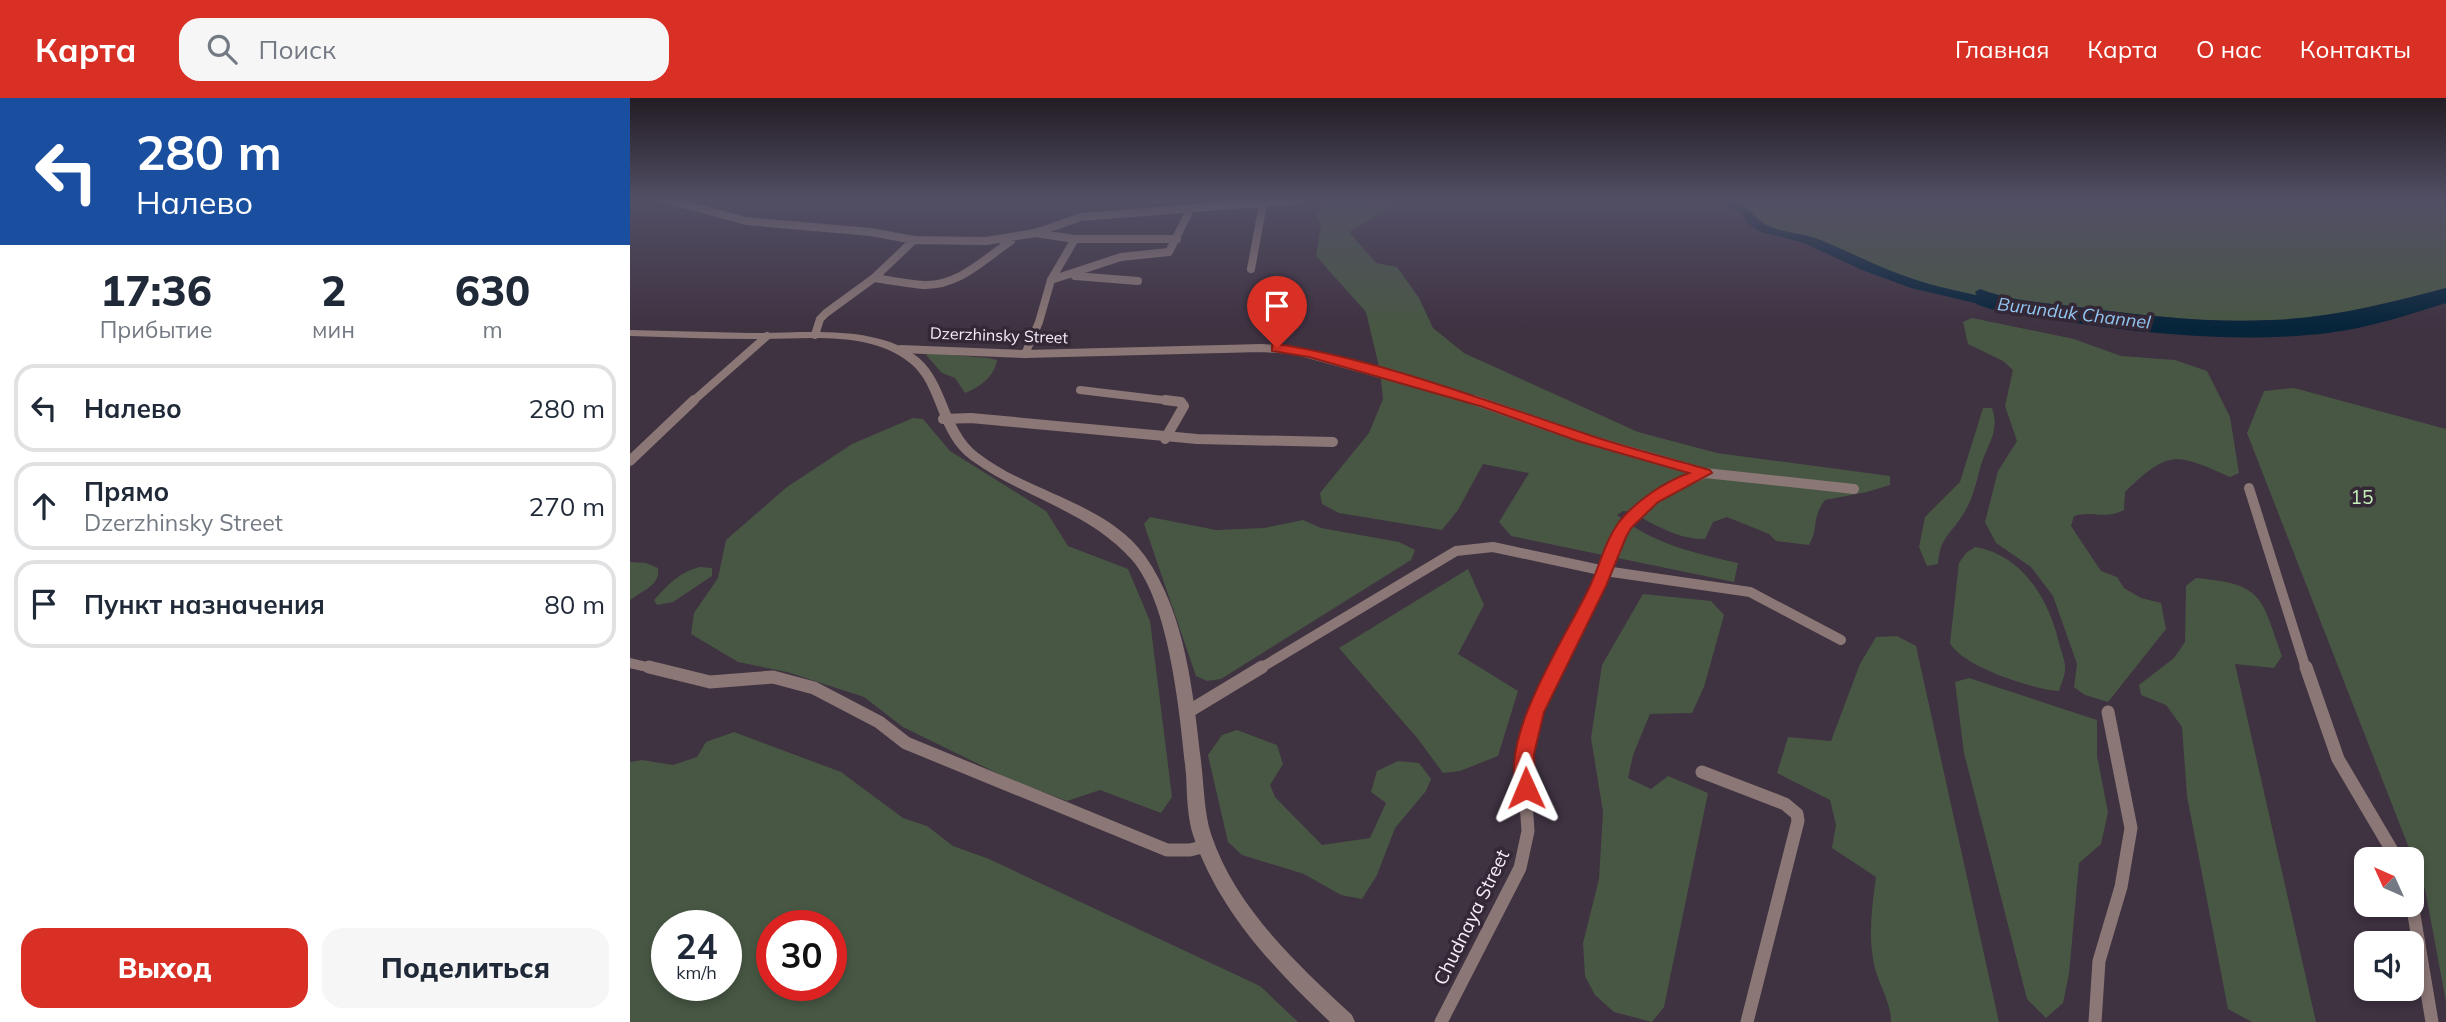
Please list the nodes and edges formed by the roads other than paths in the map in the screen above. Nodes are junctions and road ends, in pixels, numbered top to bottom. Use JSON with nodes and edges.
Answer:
{"nodes":[{"id":1,"x":912,"y":242,"type":"edge"},
{"id":2,"x":1009,"y":242,"type":"edge"},
{"id":3,"x":1073,"y":242,"type":"edge"},
{"id":4,"x":1130,"y":242,"type":"edge"},
{"id":5,"x":1175,"y":242,"type":"edge"},
{"id":6,"x":1256,"y":242,"type":"edge"},
{"id":7,"x":1121,"y":257,"type":"junction"},
{"id":8,"x":1251,"y":269,"type":"dead end"},
{"id":9,"x":1069,"y":275,"type":"junction"},
{"id":10,"x":874,"y":278,"type":"junction"},
{"id":11,"x":1051,"y":280,"type":"junction"},
{"id":12,"x":1138,"y":281,"type":"dead end"},
{"id":13,"x":630,"y":333,"type":"edge"},
{"id":14,"x":815,"y":335,"type":"junction"},
{"id":15,"x":767,"y":336,"type":"junction"},
{"id":16,"x":901,"y":349,"type":"junction"},
{"id":17,"x":1026,"y":354,"type":"junction"},
{"id":18,"x":1080,"y":390,"type":"dead end"},
{"id":19,"x":943,"y":419,"type":"junction"},
{"id":20,"x":1165,"y":439,"type":"junction"},
{"id":21,"x":1333,"y":442,"type":"dead end"},
{"id":22,"x":630,"y":461,"type":"edge"},
{"id":23,"x":1705,"y":473,"type":"junction"},
{"id":24,"x":2249,"y":488,"type":"dead end"},
{"id":25,"x":1854,"y":489,"type":"dead end"},
{"id":26,"x":1605,"y":571,"type":"junction"},
{"id":27,"x":1841,"y":640,"type":"dead end"},
{"id":28,"x":630,"y":663,"type":"edge"},
{"id":29,"x":2108,"y":712,"type":"dead end"},
{"id":30,"x":1186,"y":713,"type":"junction"},
{"id":31,"x":1702,"y":772,"type":"dead end"},
{"id":32,"x":1206,"y":846,"type":"junction"},
{"id":33,"x":2390,"y":847,"type":"edge"},
{"id":34,"x":2414,"y":917,"type":"edge"},
{"id":35,"x":1346,"y":1022,"type":"edge"},
{"id":36,"x":1441,"y":1022,"type":"edge"},
{"id":37,"x":1747,"y":1022,"type":"edge"},
{"id":38,"x":2095,"y":1022,"type":"edge"},
{"id":39,"x":2432,"y":1022,"type":"edge"}],
"edges":[{"from":1,"to":10,"type":"street"},
{"from":2,"to":10,"type":"street"},
{"from":3,"to":11,"type":"street"},
{"from":4,"to":7,"type":"street"},
{"from":5,"to":7,"type":"street"},
{"from":6,"to":8,"type":"street"},
{"from":7,"to":9,"type":"street"},
{"from":9,"to":11,"type":"street"},
{"from":9,"to":12,"type":"street"},
{"from":10,"to":14,"type":"street"},
{"from":11,"to":17,"type":"street"},
{"from":13,"to":15,"type":"street","name":"Dzerzhinsky Street"},
{"from":14,"to":15,"type":"street","name":"Dzerzhinsky Street"},
{"from":14,"to":16,"type":"street","name":"Dzerzhinsky Street"},
{"from":15,"to":22,"type":"street"},
{"from":16,"to":17,"type":"street","name":"Dzerzhinsky Street"},
{"from":16,"to":19,"type":"street"},
{"from":17,"to":23,"type":"street","name":"Dzerzhinsky Street"},
{"from":18,"to":20,"type":"street"},
{"from":19,"to":20,"type":"street"},
{"from":19,"to":30,"type":"street"},
{"from":20,"to":21,"type":"street"},
{"from":23,"to":25,"type":"street","name":"Dzerzhinsky Street"},
{"from":23,"to":26,"type":"street","name":"Chudnaya Street"},
{"from":24,"to":33,"type":"street"},
{"from":26,"to":27,"type":"street"},
{"from":26,"to":30,"type":"street"},
{"from":26,"to":36,"type":"street","name":"Chudnaya Street"},
{"from":28,"to":32,"type":"street"},
{"from":29,"to":38,"type":"street"},
{"from":30,"to":32,"type":"street"},
{"from":31,"to":37,"type":"street"},
{"from":32,"to":35,"type":"street"},
{"from":34,"to":39,"type":"street"}]}
